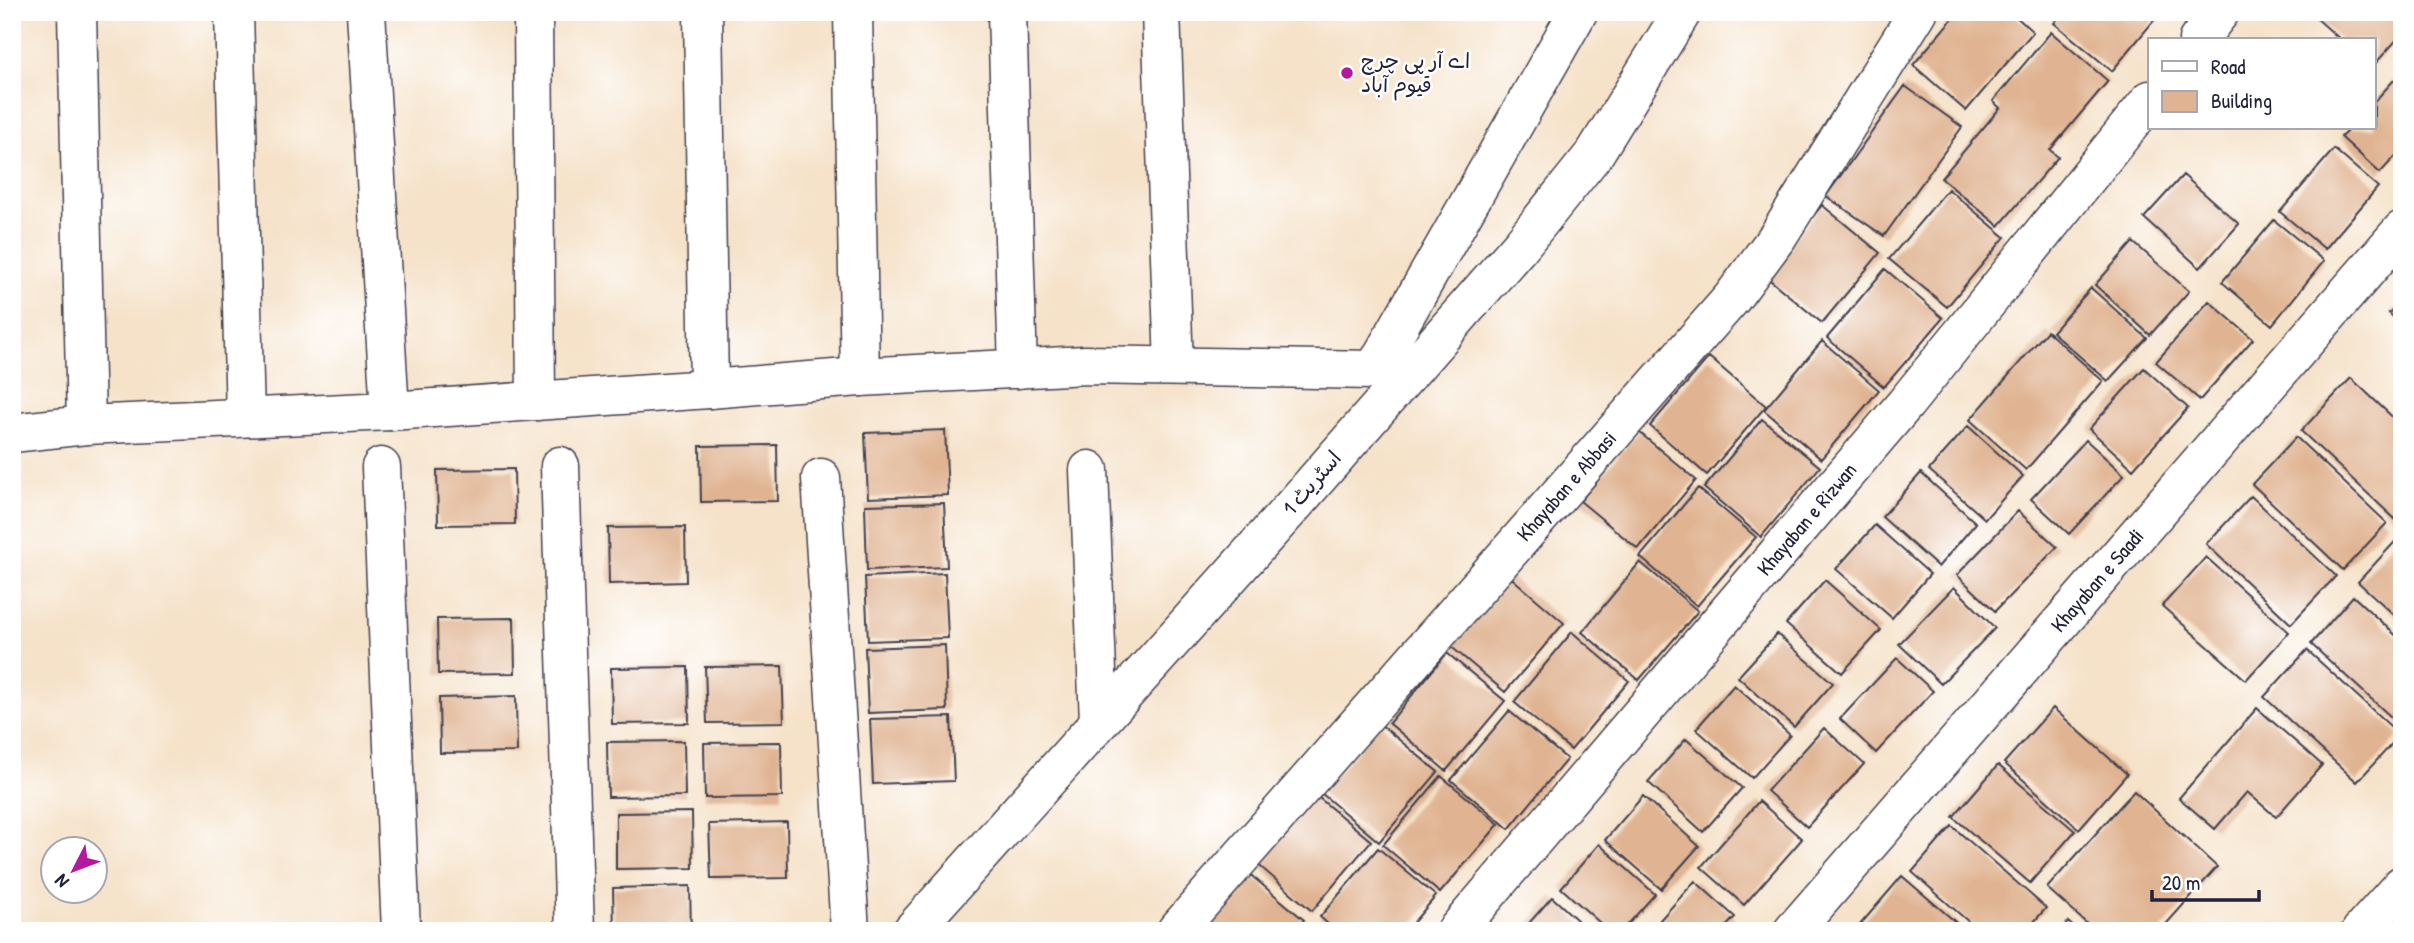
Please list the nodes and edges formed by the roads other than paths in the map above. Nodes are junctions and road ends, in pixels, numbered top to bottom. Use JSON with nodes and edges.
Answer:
{"nodes":[{"id":1,"x":77,"y":12,"type":"edge"},
{"id":2,"x":234,"y":12,"type":"edge"},
{"id":3,"x":366,"y":12,"type":"edge"},
{"id":4,"x":533,"y":12,"type":"edge"},
{"id":5,"x":703,"y":12,"type":"edge"},
{"id":6,"x":853,"y":12,"type":"edge"},
{"id":7,"x":1007,"y":12,"type":"edge"},
{"id":8,"x":1161,"y":12,"type":"edge"},
{"id":9,"x":1577,"y":12,"type":"edge"},
{"id":10,"x":1682,"y":12,"type":"edge"},
{"id":11,"x":1918,"y":12,"type":"edge"},
{"id":12,"x":2220,"y":12,"type":"edge"},
{"id":13,"x":2200,"y":38,"type":"edge"},
{"id":14,"x":2148,"y":102,"type":"edge"},
{"id":15,"x":2402,"y":230,"type":"edge"},
{"id":16,"x":1174,"y":366,"type":"junction"},
{"id":17,"x":1413,"y":368,"type":"junction"},
{"id":18,"x":1018,"y":369,"type":"junction"},
{"id":19,"x":1374,"y":370,"type":"junction"},
{"id":20,"x":860,"y":377,"type":"junction"},
{"id":21,"x":709,"y":389,"type":"junction"},
{"id":22,"x":536,"y":401,"type":"junction"},
{"id":23,"x":390,"y":411,"type":"junction"},
{"id":24,"x":245,"y":417,"type":"junction"},
{"id":25,"x":86,"y":425,"type":"junction"},
{"id":26,"x":12,"y":433,"type":"edge"},
{"id":27,"x":560,"y":466,"type":"dead end"},
{"id":28,"x":381,"y":467,"type":"dead end"},
{"id":29,"x":1089,"y":470,"type":"dead end"},
{"id":30,"x":821,"y":478,"type":"dead end"},
{"id":31,"x":1100,"y":722,"type":"junction"},
{"id":32,"x":2402,"y":885,"type":"edge"},
{"id":33,"x":401,"y":931,"type":"edge"},
{"id":34,"x":575,"y":931,"type":"edge"},
{"id":35,"x":850,"y":931,"type":"edge"},
{"id":36,"x":912,"y":931,"type":"edge"},
{"id":37,"x":1176,"y":931,"type":"edge"},
{"id":38,"x":1456,"y":931,"type":"edge"},
{"id":39,"x":1793,"y":931,"type":"edge"},
{"id":40,"x":2361,"y":931,"type":"edge"}],
"edges":[{"from":1,"to":25,"type":"street"},
{"from":2,"to":24,"type":"street"},
{"from":3,"to":23,"type":"street"},
{"from":4,"to":22,"type":"street"},
{"from":5,"to":21,"type":"street"},
{"from":6,"to":20,"type":"street"},
{"from":7,"to":18,"type":"street"},
{"from":8,"to":16,"type":"street"},
{"from":9,"to":19,"type":"street"},
{"from":10,"to":17,"type":"street","name":"اسٹریٹ 1"},
{"from":11,"to":37,"type":"street","name":"Khayaban e Abbasi"},
{"from":12,"to":13,"type":"street"},
{"from":14,"to":38,"type":"street","name":"Khayaban e Rizwan"},
{"from":15,"to":39,"type":"street","name":"Khayaban e Saadi"},
{"from":16,"to":18,"type":"street"},
{"from":16,"to":19,"type":"street"},
{"from":17,"to":19,"type":"street"},
{"from":17,"to":31,"type":"street","name":"اسٹریٹ 1"},
{"from":18,"to":20,"type":"street"},
{"from":20,"to":21,"type":"street"},
{"from":21,"to":22,"type":"street"},
{"from":22,"to":23,"type":"street"},
{"from":23,"to":24,"type":"street"},
{"from":24,"to":25,"type":"street"},
{"from":25,"to":26,"type":"street"},
{"from":27,"to":34,"type":"street"},
{"from":28,"to":33,"type":"street"},
{"from":29,"to":31,"type":"street"},
{"from":30,"to":35,"type":"street"},
{"from":31,"to":36,"type":"street","name":"اسٹریٹ 1"},
{"from":32,"to":40,"type":"street"}]}
